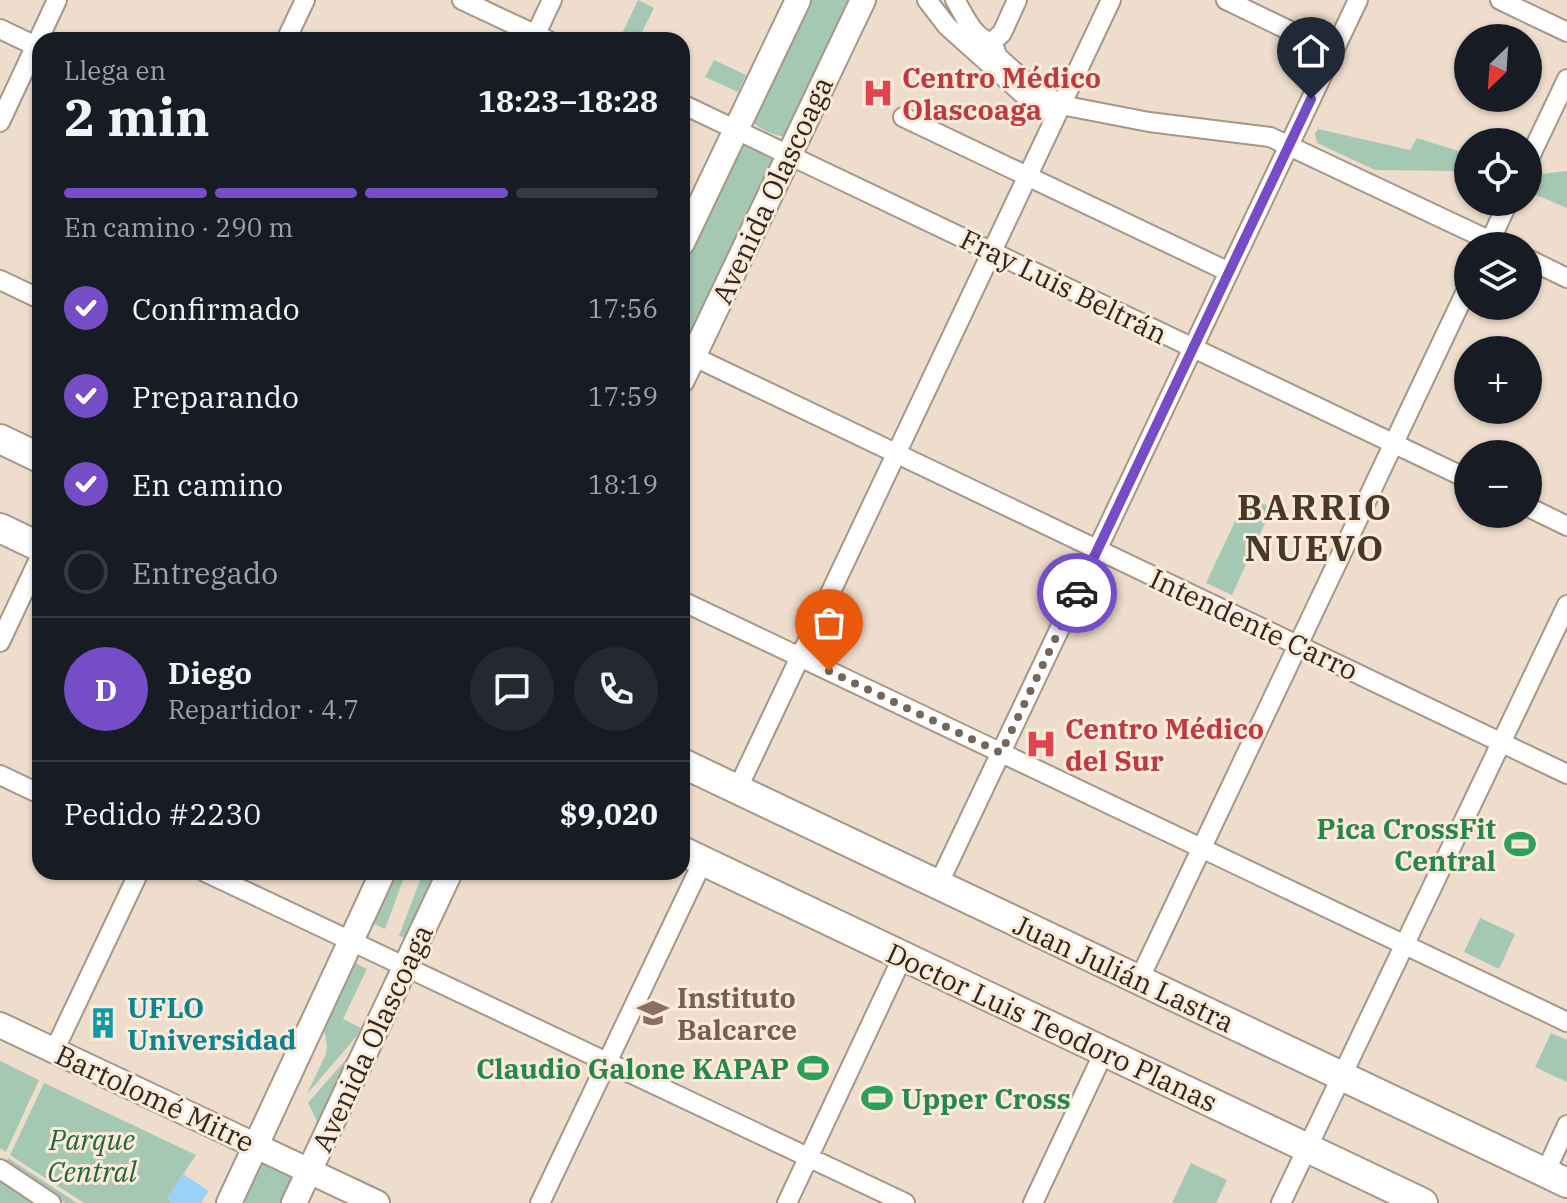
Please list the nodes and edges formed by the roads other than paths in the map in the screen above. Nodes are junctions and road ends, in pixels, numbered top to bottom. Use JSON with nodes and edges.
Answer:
{"nodes":[{"id":1,"x":57,"y":0,"type":"edge"},
{"id":2,"x":305,"y":0,"type":"edge"},
{"id":3,"x":462,"y":0,"type":"edge"},
{"id":4,"x":552,"y":0,"type":"edge"},
{"id":5,"x":798,"y":0,"type":"edge"},
{"id":6,"x":863,"y":0,"type":"edge"},
{"id":7,"x":927,"y":0,"type":"edge"},
{"id":8,"x":955,"y":0,"type":"edge"},
{"id":9,"x":1017,"y":0,"type":"edge"},
{"id":10,"x":1111,"y":0,"type":"edge"},
{"id":11,"x":1226,"y":0,"type":"edge"},
{"id":12,"x":1358,"y":0,"type":"edge"},
{"id":13,"x":1500,"y":0,"type":"edge"},
{"id":14,"x":0,"y":29,"type":"edge"},
{"id":15,"x":44,"y":32,"type":"edge"},
{"id":16,"x":290,"y":32,"type":"edge"},
{"id":17,"x":527,"y":32,"type":"edge"},
{"id":18,"x":541,"y":32,"type":"edge"},
{"id":19,"x":1567,"y":32,"type":"edge"},
{"id":20,"x":992,"y":42,"type":"junction"},
{"id":21,"x":32,"y":44,"type":"edge"},
{"id":22,"x":1334,"y":52,"type":"junction"},
{"id":23,"x":32,"y":59,"type":"edge"},
{"id":24,"x":1567,"y":79,"type":"edge"},
{"id":25,"x":690,"y":108,"type":"edge"},
{"id":26,"x":1059,"y":108,"type":"junction"},
{"id":27,"x":903,"y":117,"type":"dead end"},
{"id":28,"x":0,"y":122,"type":"edge"},
{"id":29,"x":736,"y":129,"type":"junction"},
{"id":30,"x":1542,"y":132,"type":"edge"},
{"id":31,"x":1289,"y":145,"type":"junction"},
{"id":32,"x":790,"y":155,"type":"junction"},
{"id":33,"x":1027,"y":176,"type":"junction"},
{"id":34,"x":690,"y":226,"type":"edge"},
{"id":35,"x":1468,"y":232,"type":"edge"},
{"id":36,"x":992,"y":251,"type":"junction"},
{"id":37,"x":1542,"y":266,"type":"edge"},
{"id":38,"x":1229,"y":272,"type":"junction"},
{"id":39,"x":1567,"y":278,"type":"edge"},
{"id":40,"x":0,"y":280,"type":"edge"},
{"id":41,"x":32,"y":295,"type":"edge"},
{"id":42,"x":1454,"y":317,"type":"edge"},
{"id":43,"x":1193,"y":347,"type":"junction"},
{"id":44,"x":690,"y":350,"type":"edge"},
{"id":45,"x":690,"y":355,"type":"edge"},
{"id":46,"x":0,"y":439,"type":"edge"},
{"id":47,"x":1394,"y":443,"type":"junction"},
{"id":48,"x":896,"y":453,"type":"junction"},
{"id":49,"x":32,"y":454,"type":"edge"},
{"id":50,"x":1454,"y":472,"type":"edge"},
{"id":51,"x":1542,"y":514,"type":"edge"},
{"id":52,"x":1567,"y":526,"type":"edge"},
{"id":53,"x":0,"y":528,"type":"edge"},
{"id":54,"x":32,"y":543,"type":"edge"},
{"id":55,"x":1098,"y":550,"type":"junction"},
{"id":56,"x":32,"y":574,"type":"edge"},
{"id":57,"x":690,"y":605,"type":"edge"},
{"id":58,"x":1567,"y":605,"type":"edge"},
{"id":59,"x":0,"y":642,"type":"edge"},
{"id":60,"x":1298,"y":645,"type":"junction"},
{"id":61,"x":800,"y":657,"type":"junction"},
{"id":62,"x":1501,"y":742,"type":"junction"},
{"id":63,"x":1001,"y":753,"type":"junction"},
{"id":64,"x":690,"y":767,"type":"edge"},
{"id":65,"x":1567,"y":774,"type":"edge"},
{"id":66,"x":0,"y":775,"type":"edge"},
{"id":67,"x":32,"y":790,"type":"edge"},
{"id":68,"x":737,"y":790,"type":"junction"},
{"id":69,"x":1202,"y":848,"type":"junction"},
{"id":70,"x":693,"y":856,"type":"edge"},
{"id":71,"x":135,"y":880,"type":"edge"},
{"id":72,"x":222,"y":880,"type":"edge"},
{"id":73,"x":379,"y":880,"type":"edge"},
{"id":74,"x":446,"y":880,"type":"edge"},
{"id":75,"x":683,"y":880,"type":"edge"},
{"id":76,"x":938,"y":885,"type":"junction"},
{"id":77,"x":351,"y":941,"type":"junction"},
{"id":78,"x":1404,"y":944,"type":"junction"},
{"id":79,"x":903,"y":956,"type":"junction"},
{"id":80,"x":405,"y":966,"type":"junction"},
{"id":81,"x":1139,"y":980,"type":"junction"},
{"id":82,"x":1567,"y":1022,"type":"edge"},
{"id":83,"x":0,"y":1025,"type":"edge"},
{"id":84,"x":54,"y":1051,"type":"junction"},
{"id":85,"x":1104,"y":1052,"type":"junction"},
{"id":86,"x":607,"y":1062,"type":"junction"},
{"id":87,"x":1340,"y":1076,"type":"junction"},
{"id":88,"x":1567,"y":1125,"type":"edge"},
{"id":89,"x":256,"y":1146,"type":"junction"},
{"id":90,"x":1307,"y":1148,"type":"junction"},
{"id":91,"x":808,"y":1157,"type":"junction"},
{"id":92,"x":0,"y":1169,"type":"edge"},
{"id":93,"x":309,"y":1171,"type":"junction"},
{"id":94,"x":1556,"y":1178,"type":"edge"},
{"id":95,"x":51,"y":1203,"type":"edge"},
{"id":96,"x":229,"y":1203,"type":"edge"},
{"id":97,"x":294,"y":1203,"type":"edge"},
{"id":98,"x":377,"y":1203,"type":"edge"},
{"id":99,"x":540,"y":1203,"type":"edge"},
{"id":100,"x":787,"y":1203,"type":"edge"},
{"id":101,"x":905,"y":1203,"type":"edge"},
{"id":102,"x":1033,"y":1203,"type":"edge"},
{"id":103,"x":1281,"y":1203,"type":"edge"},
{"id":104,"x":1423,"y":1203,"type":"edge"}],
"edges":[{"from":1,"to":15,"type":"street"},
{"from":2,"to":16,"type":"street"},
{"from":3,"to":17,"type":"street"},
{"from":4,"to":18,"type":"street"},
{"from":5,"to":29,"type":"main road","name":"Avenida Olascoaga"},
{"from":6,"to":32,"type":"main road","name":"Avenida Olascoaga"},
{"from":7,"to":26,"type":"street"},
{"from":8,"to":20,"type":"street"},
{"from":9,"to":20,"type":"street"},
{"from":10,"to":26,"type":"street"},
{"from":11,"to":22,"type":"street"},
{"from":12,"to":22,"type":"street"},
{"from":13,"to":19,"type":"street"},
{"from":14,"to":21,"type":"street"},
{"from":20,"to":26,"type":"street"},
{"from":22,"to":31,"type":"street"},
{"from":23,"to":28,"type":"street"},
{"from":24,"to":30,"type":"street"},
{"from":25,"to":29,"type":"street","name":"Fray Luis Beltrán"},
{"from":26,"to":31,"type":"street"},
{"from":26,"to":33,"type":"street"},
{"from":27,"to":33,"type":"street"},
{"from":29,"to":32,"type":"street","name":"Fray Luis Beltrán"},
{"from":29,"to":34,"type":"main road","name":"Avenida Olascoaga"},
{"from":31,"to":35,"type":"street"},
{"from":31,"to":38,"type":"street"},
{"from":32,"to":36,"type":"street","name":"Fray Luis Beltrán"},
{"from":32,"to":44,"type":"main road","name":"Avenida Olascoaga"},
{"from":33,"to":36,"type":"street"},
{"from":33,"to":38,"type":"street"},
{"from":36,"to":43,"type":"street","name":"Fray Luis Beltrán"},
{"from":36,"to":48,"type":"street"},
{"from":37,"to":39,"type":"street"},
{"from":38,"to":43,"type":"street"},
{"from":40,"to":41,"type":"street"},
{"from":42,"to":47,"type":"street"},
{"from":43,"to":47,"type":"street","name":"Fray Luis Beltrán"},
{"from":43,"to":55,"type":"street"},
{"from":45,"to":48,"type":"street","name":"Intendente Carro"},
{"from":46,"to":49,"type":"highway"},
{"from":47,"to":50,"type":"street","name":"Fray Luis Beltrán"},
{"from":47,"to":60,"type":"street"},
{"from":48,"to":55,"type":"street","name":"Intendente Carro"},
{"from":48,"to":61,"type":"street"},
{"from":51,"to":52,"type":"street"},
{"from":53,"to":54,"type":"highway"},
{"from":55,"to":60,"type":"street","name":"Intendente Carro"},
{"from":55,"to":63,"type":"street"},
{"from":56,"to":59,"type":"street"},
{"from":57,"to":61,"type":"street"},
{"from":58,"to":62,"type":"street"},
{"from":60,"to":62,"type":"street","name":"Intendente Carro"},
{"from":60,"to":69,"type":"street"},
{"from":61,"to":63,"type":"street"},
{"from":61,"to":68,"type":"street"},
{"from":62,"to":65,"type":"street","name":"Intendente Carro"},
{"from":62,"to":78,"type":"street"},
{"from":63,"to":69,"type":"street"},
{"from":63,"to":76,"type":"street"},
{"from":64,"to":68,"type":"highway","name":"Juan Julián Lastra"},
{"from":66,"to":67,"type":"street"},
{"from":68,"to":76,"type":"highway","name":"Juan Julián Lastra"},
{"from":69,"to":78,"type":"street"},
{"from":69,"to":81,"type":"street"},
{"from":70,"to":79,"type":"highway","name":"Doctor Luis Teodoro Planas"},
{"from":71,"to":84,"type":"street"},
{"from":72,"to":77,"type":"street"},
{"from":73,"to":77,"type":"main road"},
{"from":74,"to":80,"type":"main road","name":"Avenida Olascoaga"},
{"from":75,"to":86,"type":"street"},
{"from":76,"to":81,"type":"highway","name":"Juan Julián Lastra"},
{"from":77,"to":80,"type":"street"},
{"from":77,"to":89,"type":"main road"},
{"from":78,"to":82,"type":"street"},
{"from":78,"to":87,"type":"street"},
{"from":79,"to":85,"type":"highway","name":"Doctor Luis Teodoro Planas"},
{"from":79,"to":91,"type":"street"},
{"from":80,"to":86,"type":"street"},
{"from":80,"to":93,"type":"main road","name":"Avenida Olascoaga"},
{"from":81,"to":87,"type":"highway","name":"Juan Julián Lastra"},
{"from":83,"to":84,"type":"main road","name":"Bartolomé Mitre"},
{"from":84,"to":89,"type":"main road","name":"Bartolomé Mitre"},
{"from":85,"to":90,"type":"highway","name":"Doctor Luis Teodoro Planas"},
{"from":85,"to":102,"type":"street"},
{"from":86,"to":91,"type":"street"},
{"from":86,"to":99,"type":"street"},
{"from":87,"to":90,"type":"street"},
{"from":87,"to":94,"type":"highway","name":"Juan Julián Lastra"},
{"from":88,"to":94,"type":"street"},
{"from":89,"to":93,"type":"main road","name":"Bartolomé Mitre"},
{"from":89,"to":96,"type":"main road"},
{"from":90,"to":103,"type":"street"},
{"from":90,"to":104,"type":"highway","name":"Doctor Luis Teodoro Planas"},
{"from":91,"to":100,"type":"street"},
{"from":91,"to":101,"type":"street"},
{"from":92,"to":95,"type":"street"},
{"from":93,"to":97,"type":"main road","name":"Avenida Olascoaga"},
{"from":93,"to":98,"type":"main road","name":"Bartolomé Mitre"}]}
